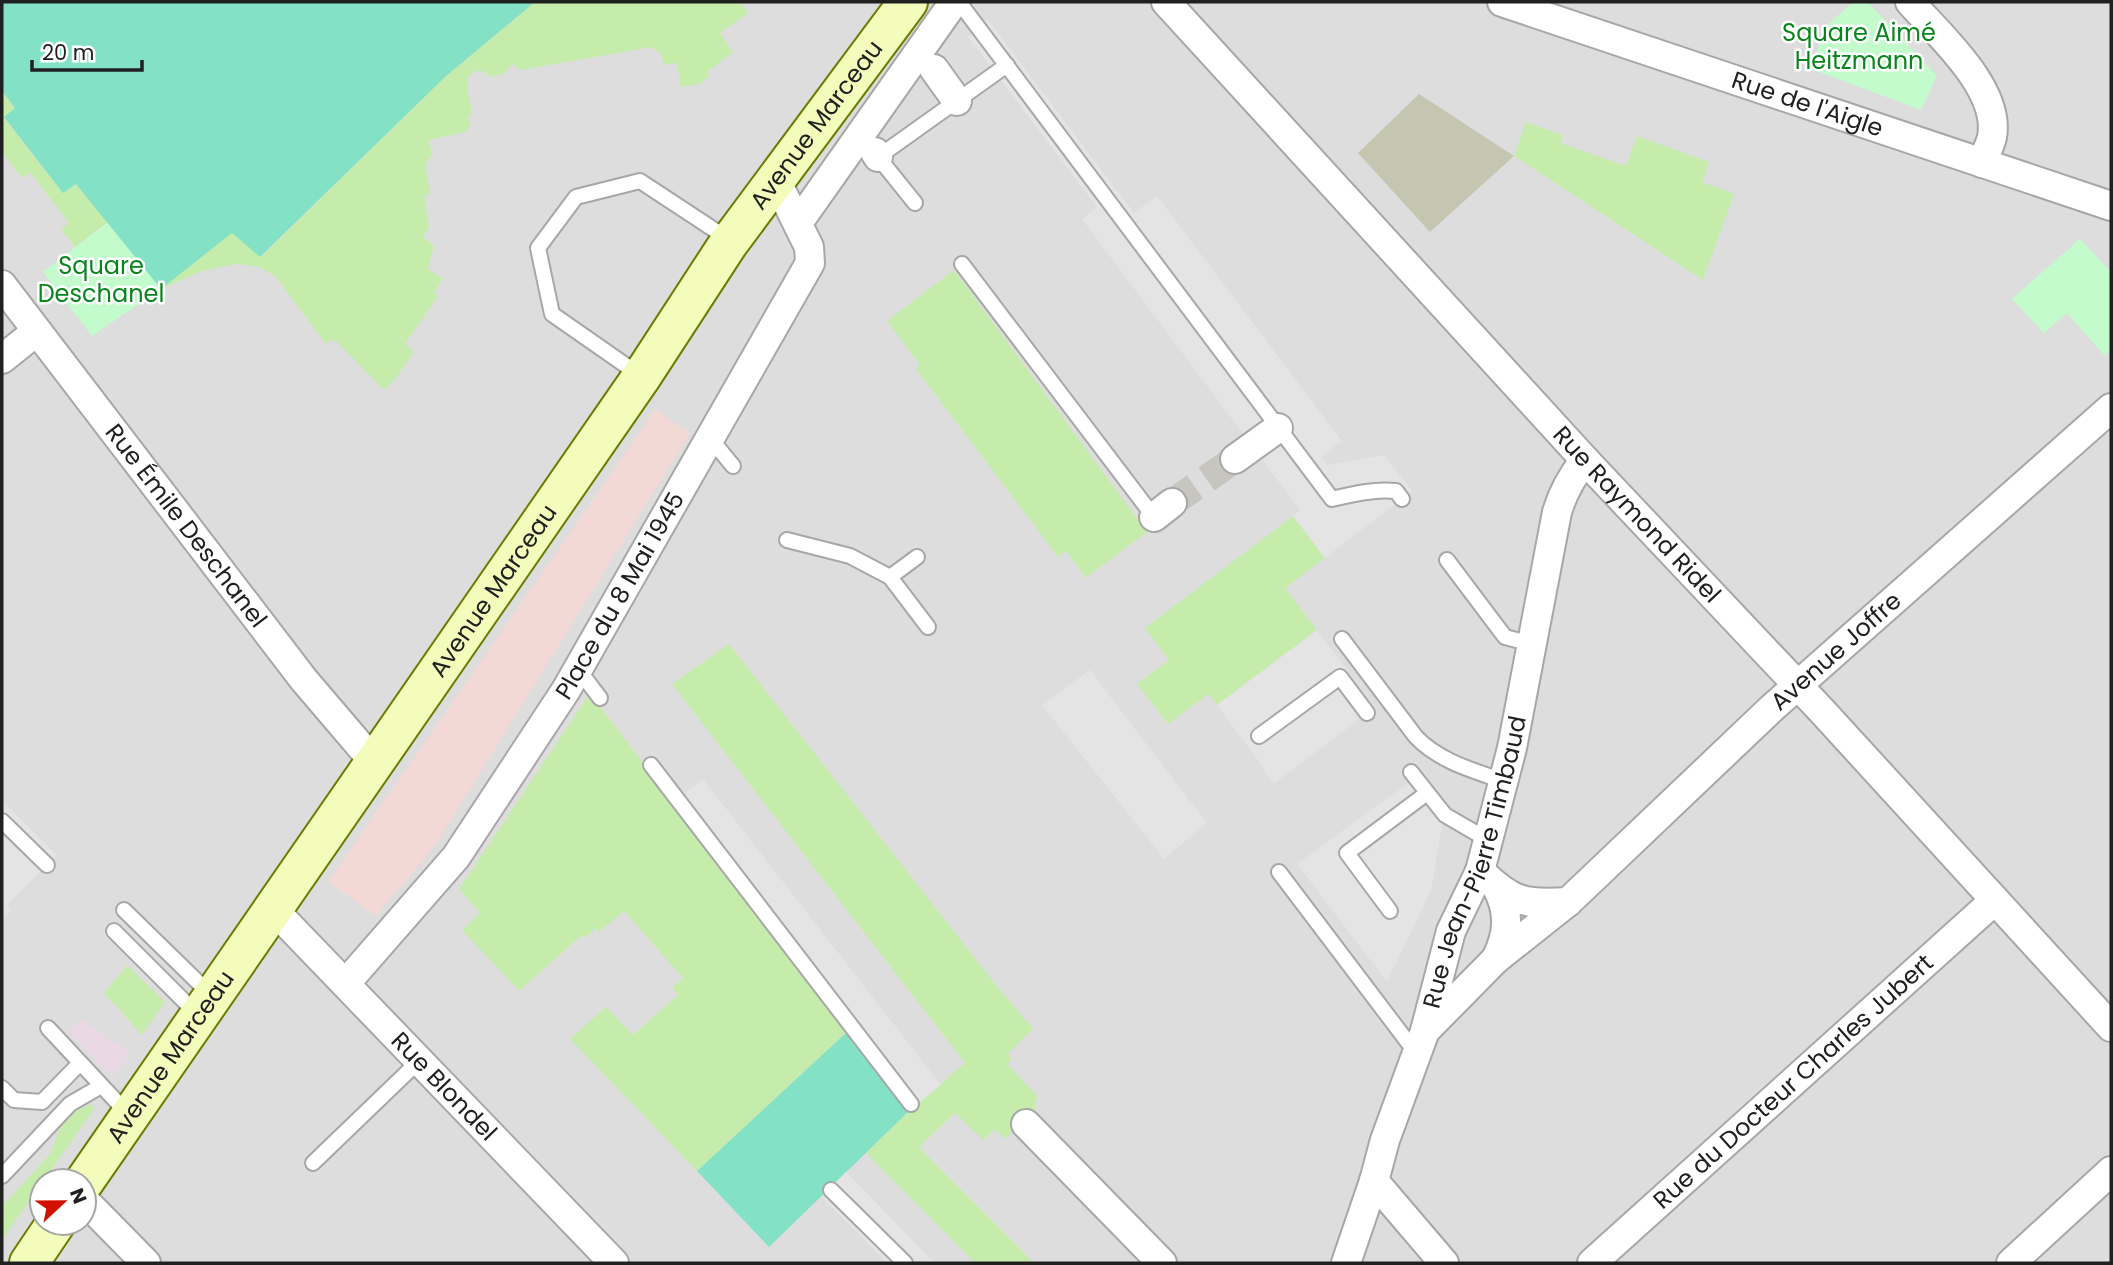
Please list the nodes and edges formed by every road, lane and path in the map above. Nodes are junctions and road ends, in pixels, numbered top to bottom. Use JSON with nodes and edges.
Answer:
{"nodes":[{"id":1,"x":908,"y":2,"type":"edge"},
{"id":2,"x":956,"y":2,"type":"edge"},
{"id":3,"x":1166,"y":2,"type":"edge"},
{"id":4,"x":1502,"y":2,"type":"edge"},
{"id":5,"x":1910,"y":2,"type":"edge"},
{"id":6,"x":927,"y":59,"type":"junction"},
{"id":7,"x":1007,"y":65,"type":"junction"},
{"id":8,"x":957,"y":101,"type":"junction"},
{"id":9,"x":870,"y":146,"type":"junction"},
{"id":10,"x":1982,"y":163,"type":"junction"},
{"id":11,"x":775,"y":178,"type":"junction"},
{"id":12,"x":915,"y":203,"type":"dead end"},
{"id":13,"x":2111,"y":206,"type":"edge"},
{"id":14,"x":799,"y":223,"type":"junction"},
{"id":15,"x":728,"y":244,"type":"junction"},
{"id":16,"x":962,"y":264,"type":"dead end"},
{"id":17,"x":2,"y":285,"type":"edge"},
{"id":18,"x":37,"y":331,"type":"junction"},
{"id":19,"x":2,"y":359,"type":"edge"},
{"id":20,"x":642,"y":376,"type":"junction"},
{"id":21,"x":2111,"y":408,"type":"edge"},
{"id":22,"x":1278,"y":428,"type":"junction"},
{"id":23,"x":710,"y":438,"type":"junction"},
{"id":24,"x":1235,"y":458,"type":"tunnel mouth"},
{"id":25,"x":1585,"y":460,"type":"junction"},
{"id":26,"x":733,"y":466,"type":"dead end"},
{"id":27,"x":1402,"y":499,"type":"dead end"},
{"id":28,"x":1163,"y":510,"type":"dead end"},
{"id":29,"x":787,"y":540,"type":"dead end"},
{"id":30,"x":918,"y":557,"type":"dead end"},
{"id":31,"x":1447,"y":559,"type":"dead end"},
{"id":32,"x":890,"y":577,"type":"junction"},
{"id":33,"x":928,"y":627,"type":"dead end"},
{"id":34,"x":1342,"y":639,"type":"dead end"},
{"id":35,"x":1532,"y":644,"type":"junction"},
{"id":36,"x":578,"y":669,"type":"junction"},
{"id":37,"x":1797,"y":685,"type":"junction"},
{"id":38,"x":600,"y":698,"type":"dead end"},
{"id":39,"x":1367,"y":713,"type":"dead end"},
{"id":40,"x":1259,"y":736,"type":"dead end"},
{"id":41,"x":374,"y":762,"type":"junction"},
{"id":42,"x":651,"y":765,"type":"dead end"},
{"id":43,"x":1411,"y":772,"type":"dead end"},
{"id":44,"x":1503,"y":781,"type":"junction"},
{"id":45,"x":1427,"y":793,"type":"junction"},
{"id":46,"x":2,"y":821,"type":"edge"},
{"id":47,"x":1488,"y":840,"type":"junction"},
{"id":48,"x":47,"y":865,"type":"dead end"},
{"id":49,"x":1279,"y":872,"type":"dead end"},
{"id":50,"x":1488,"y":879,"type":"junction"},
{"id":51,"x":1995,"y":900,"type":"junction"},
{"id":52,"x":1568,"y":902,"type":"junction"},
{"id":53,"x":124,"y":910,"type":"dead end"},
{"id":54,"x":274,"y":910,"type":"junction"},
{"id":55,"x":1390,"y":911,"type":"dead end"},
{"id":56,"x":114,"y":931,"type":"dead end"},
{"id":57,"x":1496,"y":959,"type":"junction"},
{"id":58,"x":346,"y":983,"type":"junction"},
{"id":59,"x":206,"y":1007,"type":"junction"},
{"id":60,"x":2111,"y":1027,"type":"edge"},
{"id":61,"x":48,"y":1028,"type":"dead end"},
{"id":62,"x":1420,"y":1042,"type":"junction"},
{"id":63,"x":420,"y":1060,"type":"junction"},
{"id":64,"x":80,"y":1063,"type":"junction"},
{"id":65,"x":101,"y":1086,"type":"junction"},
{"id":66,"x":2,"y":1088,"type":"edge"},
{"id":67,"x":911,"y":1104,"type":"dead end"},
{"id":68,"x":130,"y":1116,"type":"junction"},
{"id":69,"x":1026,"y":1124,"type":"dead end"},
{"id":70,"x":313,"y":1163,"type":"dead end"},
{"id":71,"x":94,"y":1167,"type":"edge"},
{"id":72,"x":2111,"y":1171,"type":"edge"},
{"id":73,"x":2,"y":1177,"type":"edge"},
{"id":74,"x":1374,"y":1181,"type":"junction"},
{"id":75,"x":831,"y":1190,"type":"dead end"},
{"id":76,"x":98,"y":1214,"type":"edge"},
{"id":77,"x":47,"y":1237,"type":"edge"},
{"id":78,"x":29,"y":1263,"type":"edge"},
{"id":79,"x":146,"y":1263,"type":"edge"},
{"id":80,"x":614,"y":1263,"type":"edge"},
{"id":81,"x":905,"y":1263,"type":"edge"},
{"id":82,"x":1162,"y":1263,"type":"edge"},
{"id":83,"x":1346,"y":1263,"type":"edge"},
{"id":84,"x":1444,"y":1263,"type":"edge"},
{"id":85,"x":1592,"y":1263,"type":"edge"},
{"id":86,"x":2011,"y":1263,"type":"edge"}],
"edges":[{"from":1,"to":11,"type":"street","name":"Avenue Marceau"},
{"from":2,"to":6,"type":"street"},
{"from":2,"to":7,"type":"lane"},
{"from":3,"to":25,"type":"street","name":"Rue Raymond Ridel"},
{"from":4,"to":10,"type":"street","name":"Rue de l'Aigle"},
{"from":5,"to":10,"type":"street"},
{"from":6,"to":8,"type":"street"},
{"from":6,"to":9,"type":"street"},
{"from":7,"to":8,"type":"lane"},
{"from":7,"to":22,"type":"lane"},
{"from":8,"to":9,"type":"lane"},
{"from":9,"to":12,"type":"lane"},
{"from":9,"to":14,"type":"street"},
{"from":10,"to":13,"type":"street","name":"Rue de l'Aigle"},
{"from":11,"to":14,"type":"street","name":"Place du 8 Mai 1945"},
{"from":11,"to":15,"type":"street","name":"Avenue Marceau"},
{"from":14,"to":23,"type":"street","name":"Place du 8 Mai 1945"},
{"from":15,"to":20,"type":"street","name":"Avenue Marceau"},
{"from":15,"to":20,"type":"lane"},
{"from":16,"to":28,"type":"lane"},
{"from":17,"to":18,"type":"street","name":"Rue Émile Deschanel"},
{"from":18,"to":19,"type":"street"},
{"from":18,"to":41,"type":"street","name":"Rue Émile Deschanel"},
{"from":20,"to":41,"type":"street","name":"Avenue Marceau"},
{"from":21,"to":37,"type":"street","name":"Avenue Joffre"},
{"from":22,"to":24,"type":"street"},
{"from":22,"to":27,"type":"lane"},
{"from":23,"to":26,"type":"lane"},
{"from":23,"to":36,"type":"street","name":"Place du 8 Mai 1945"},
{"from":25,"to":35,"type":"street","name":"Rue Jean-Pierre Timbaud"},
{"from":25,"to":37,"type":"street","name":"Rue Raymond Ridel"},
{"from":29,"to":32,"type":"lane"},
{"from":30,"to":32,"type":"lane"},
{"from":31,"to":35,"type":"lane"},
{"from":32,"to":33,"type":"lane"},
{"from":34,"to":44,"type":"lane"},
{"from":35,"to":44,"type":"street","name":"Rue Jean-Pierre Timbaud"},
{"from":36,"to":38,"type":"lane"},
{"from":36,"to":58,"type":"street","name":"Place du 8 Mai 1945"},
{"from":37,"to":51,"type":"street","name":"Rue Raymond Ridel"},
{"from":37,"to":52,"type":"street","name":"Avenue Joffre"},
{"from":39,"to":40,"type":"lane"},
{"from":41,"to":54,"type":"street","name":"Avenue Marceau"},
{"from":42,"to":67,"type":"lane"},
{"from":43,"to":45,"type":"lane"},
{"from":44,"to":47,"type":"street","name":"Rue Jean-Pierre Timbaud"},
{"from":45,"to":47,"type":"lane"},
{"from":45,"to":55,"type":"lane"},
{"from":46,"to":48,"type":"lane"},
{"from":47,"to":50,"type":"street","name":"Rue Jean-Pierre Timbaud"},
{"from":49,"to":62,"type":"lane"},
{"from":50,"to":52,"type":"street"},
{"from":50,"to":57,"type":"street","name":"Rue Jean-Pierre Timbaud"},
{"from":50,"to":62,"type":"street","name":"Rue Jean-Pierre Timbaud"},
{"from":51,"to":60,"type":"street","name":"Rue Raymond Ridel"},
{"from":51,"to":85,"type":"street","name":"Rue du Docteur Charles Jubert"},
{"from":52,"to":57,"type":"street","name":"Avenue Joffre"},
{"from":53,"to":59,"type":"lane"},
{"from":54,"to":58,"type":"street","name":"Rue Blondel"},
{"from":54,"to":59,"type":"street","name":"Avenue Marceau"},
{"from":56,"to":59,"type":"lane"},
{"from":57,"to":62,"type":"street","name":"Avenue Joffre"},
{"from":58,"to":63,"type":"street","name":"Rue Blondel"},
{"from":59,"to":68,"type":"street","name":"Avenue Marceau"},
{"from":61,"to":64,"type":"lane"},
{"from":62,"to":74,"type":"street","name":"Rue Jean-Pierre Timbaud"},
{"from":63,"to":70,"type":"lane"},
{"from":63,"to":80,"type":"street","name":"Rue Blondel"},
{"from":64,"to":65,"type":"lane"},
{"from":64,"to":66,"type":"lane"},
{"from":65,"to":68,"type":"lane"},
{"from":65,"to":73,"type":"lane"},
{"from":68,"to":71,"type":"street","name":"Avenue Marceau"},
{"from":69,"to":82,"type":"street"},
{"from":72,"to":86,"type":"street"},
{"from":74,"to":83,"type":"street","name":"Rue Jean-Pierre Timbaud"},
{"from":74,"to":84,"type":"street"},
{"from":75,"to":81,"type":"lane"},
{"from":76,"to":79,"type":"street"},
{"from":77,"to":78,"type":"street"}]}
